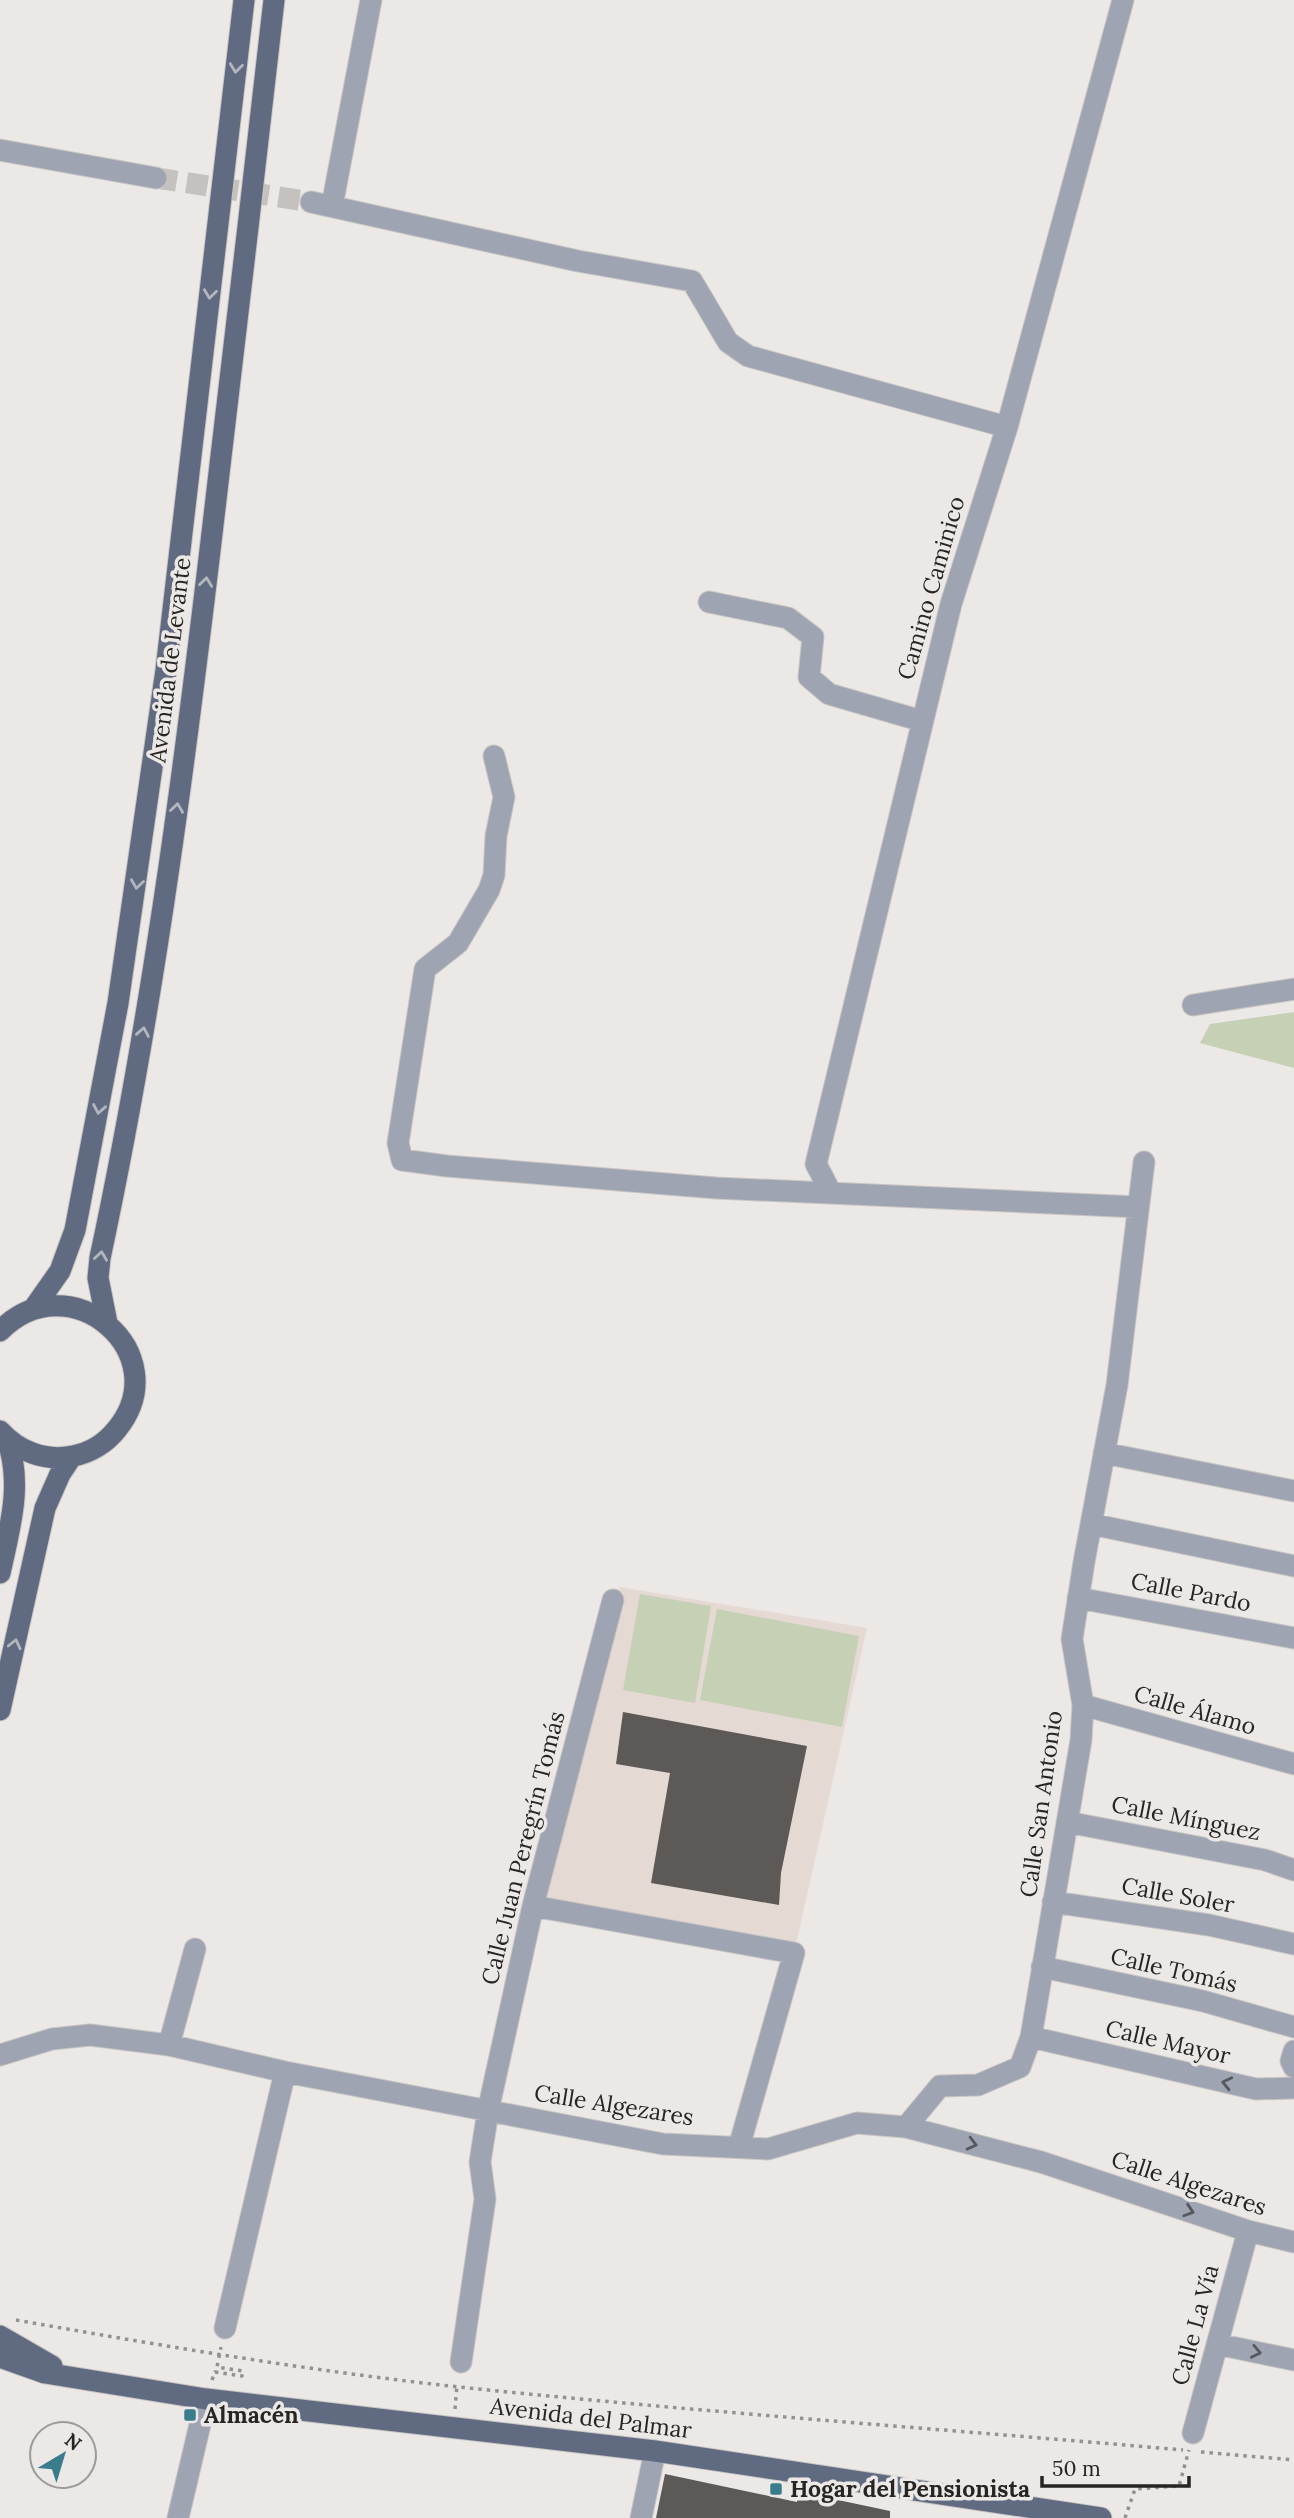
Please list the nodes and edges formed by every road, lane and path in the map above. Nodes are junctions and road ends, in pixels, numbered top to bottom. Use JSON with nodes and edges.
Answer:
{"nodes":[{"id":1,"x":244,"y":0,"type":"edge"},
{"id":2,"x":274,"y":0,"type":"edge"},
{"id":3,"x":371,"y":0,"type":"edge"},
{"id":4,"x":1123,"y":0,"type":"edge"},
{"id":5,"x":0,"y":150,"type":"edge"},
{"id":6,"x":156,"y":178,"type":"tunnel mouth"},
{"id":7,"x":1007,"y":427,"type":"junction"},
{"id":8,"x":709,"y":602,"type":"dead end"},
{"id":9,"x":922,"y":721,"type":"junction"},
{"id":10,"x":494,"y":756,"type":"dead end"},
{"id":11,"x":1294,"y":989,"type":"edge"},
{"id":12,"x":1193,"y":1005,"type":"dead end"},
{"id":13,"x":1144,"y":1162,"type":"dead end"},
{"id":14,"x":831,"y":1193,"type":"junction"},
{"id":15,"x":1138,"y":1207,"type":"junction"},
{"id":16,"x":34,"y":1308,"type":"junction"},
{"id":17,"x":107,"y":1323,"type":"junction"},
{"id":18,"x":0,"y":1331,"type":"edge"},
{"id":19,"x":3,"y":1435,"type":"edge"},
{"id":20,"x":1104,"y":1453,"type":"junction"},
{"id":21,"x":72,"y":1457,"type":"junction"},
{"id":22,"x":1294,"y":1492,"type":"edge"},
{"id":23,"x":1091,"y":1524,"type":"junction"},
{"id":24,"x":1294,"y":1566,"type":"edge"},
{"id":25,"x":0,"y":1573,"type":"edge"},
{"id":26,"x":1078,"y":1598,"type":"junction"},
{"id":27,"x":613,"y":1600,"type":"dead end"},
{"id":28,"x":1294,"y":1638,"type":"edge"},
{"id":29,"x":1083,"y":1705,"type":"junction"},
{"id":30,"x":0,"y":1710,"type":"edge"},
{"id":31,"x":1294,"y":1764,"type":"edge"},
{"id":32,"x":1067,"y":1822,"type":"junction"},
{"id":33,"x":1294,"y":1870,"type":"edge"},
{"id":34,"x":1053,"y":1902,"type":"junction"},
{"id":35,"x":533,"y":1906,"type":"junction"},
{"id":36,"x":1294,"y":1944,"type":"edge"},
{"id":37,"x":195,"y":1949,"type":"dead end"},
{"id":38,"x":1042,"y":1967,"type":"junction"},
{"id":39,"x":1294,"y":2027,"type":"edge"},
{"id":40,"x":1031,"y":2037,"type":"junction"},
{"id":41,"x":169,"y":2045,"type":"junction"},
{"id":42,"x":1294,"y":2051,"type":"edge"},
{"id":43,"x":0,"y":2055,"type":"edge"},
{"id":44,"x":1294,"y":2067,"type":"edge"},
{"id":45,"x":285,"y":2072,"type":"junction"},
{"id":46,"x":1294,"y":2088,"type":"edge"},
{"id":47,"x":488,"y":2111,"type":"junction"},
{"id":48,"x":906,"y":2127,"type":"junction"},
{"id":49,"x":739,"y":2147,"type":"junction"},
{"id":50,"x":1248,"y":2231,"type":"junction"},
{"id":51,"x":1294,"y":2242,"type":"edge"},
{"id":52,"x":6,"y":2328,"type":"edge"},
{"id":53,"x":225,"y":2328,"type":"dead end"},
{"id":54,"x":1217,"y":2344,"type":"junction"},
{"id":55,"x":218,"y":2356,"type":"junction"},
{"id":56,"x":0,"y":2357,"type":"edge"},
{"id":57,"x":1294,"y":2360,"type":"edge"},
{"id":58,"x":461,"y":2362,"type":"joint"},
{"id":59,"x":73,"y":2376,"type":"junction"},
{"id":60,"x":457,"y":2387,"type":"junction"},
{"id":61,"x":206,"y":2399,"type":"junction"},
{"id":62,"x":452,"y":2428,"type":"junction"},
{"id":63,"x":1191,"y":2442,"type":"junction"},
{"id":64,"x":655,"y":2451,"type":"junction"},
{"id":65,"x":1294,"y":2460,"type":"edge"},
{"id":66,"x":1023,"y":2512,"type":"edge"},
{"id":67,"x":178,"y":2518,"type":"edge"},
{"id":68,"x":640,"y":2518,"type":"edge"},
{"id":69,"x":1101,"y":2518,"type":"edge"},
{"id":70,"x":1125,"y":2518,"type":"edge"}],
"edges":[{"from":1,"to":16,"type":"main road","name":"Avenida de Levante","one_way":true},
{"from":17,"to":2,"type":"main road","name":"Avenida de Levante","one_way":true},
{"from":3,"to":7,"type":"street"},
{"from":4,"to":7,"type":"street","name":"Camino Caminico"},
{"from":5,"to":6,"type":"street"},
{"from":7,"to":9,"type":"street","name":"Camino Caminico"},
{"from":8,"to":9,"type":"street"},
{"from":9,"to":14,"type":"street","name":"Camino Caminico"},
{"from":10,"to":14,"type":"street"},
{"from":11,"to":12,"type":"street"},
{"from":13,"to":15,"type":"street","name":"Calle San Antonio"},
{"from":14,"to":15,"type":"street"},
{"from":15,"to":20,"type":"street","name":"Calle San Antonio"},
{"from":16,"to":17,"type":"main road"},
{"from":16,"to":18,"type":"main road"},
{"from":17,"to":21,"type":"main road"},
{"from":19,"to":21,"type":"main road"},
{"from":19,"to":25,"type":"main road"},
{"from":20,"to":22,"type":"street"},
{"from":20,"to":23,"type":"street","name":"Calle San Antonio"},
{"from":30,"to":21,"type":"main road","one_way":true},
{"from":23,"to":24,"type":"street"},
{"from":23,"to":26,"type":"street","name":"Calle San Antonio"},
{"from":26,"to":28,"type":"street","name":"Calle Pardo"},
{"from":26,"to":29,"type":"street","name":"Calle San Antonio"},
{"from":27,"to":35,"type":"street","name":"Calle Juan Peregrín Tomás"},
{"from":29,"to":31,"type":"street","name":"Calle Álamo"},
{"from":29,"to":32,"type":"street","name":"Calle San Antonio"},
{"from":32,"to":33,"type":"street","name":"Calle Mínguez"},
{"from":32,"to":34,"type":"street","name":"Calle San Antonio"},
{"from":34,"to":36,"type":"street","name":"Calle Soler"},
{"from":34,"to":38,"type":"street","name":"Calle San Antonio"},
{"from":35,"to":47,"type":"street","name":"Calle Juan Peregrín Tomás"},
{"from":35,"to":49,"type":"street"},
{"from":37,"to":41,"type":"street"},
{"from":38,"to":39,"type":"street","name":"Calle Tomás"},
{"from":38,"to":40,"type":"street","name":"Calle San Antonio"},
{"from":46,"to":40,"type":"street","name":"Calle Mayor","one_way":true},
{"from":40,"to":48,"type":"street","name":"Calle San Antonio"},
{"from":41,"to":43,"type":"street","name":"Calle Algezares"},
{"from":41,"to":45,"type":"street","name":"Calle Algezares"},
{"from":42,"to":44,"type":"street"},
{"from":45,"to":47,"type":"street","name":"Calle Algezares"},
{"from":45,"to":53,"type":"street"},
{"from":47,"to":49,"type":"street","name":"Calle Algezares"},
{"from":47,"to":58,"type":"street","name":"Calle Juan Peregrín Tomás"},
{"from":48,"to":49,"type":"street","name":"Calle Algezares"},
{"from":48,"to":50,"type":"street","name":"Calle Algezares","one_way":true},
{"from":50,"to":51,"type":"street","name":"Calle Algezares"},
{"from":50,"to":54,"type":"street","name":"Calle La Vía"},
{"from":52,"to":55,"type":"path"},
{"from":52,"to":59,"type":"main road","name":"Avenida del Palmar"},
{"from":54,"to":57,"type":"street","one_way":true},
{"from":54,"to":63,"type":"street","name":"Calle La Vía"},
{"from":55,"to":60,"type":"path"},
{"from":55,"to":61,"type":"path"},
{"from":56,"to":59,"type":"main road","name":"Avenida del Palmar"},
{"from":58,"to":60,"type":"path"},
{"from":59,"to":61,"type":"main road","name":"Avenida del Palmar"},
{"from":60,"to":62,"type":"path"},
{"from":60,"to":63,"type":"path"},
{"from":61,"to":62,"type":"main road","name":"Avenida del Palmar"},
{"from":61,"to":67,"type":"street"},
{"from":62,"to":64,"type":"main road","name":"Avenida del Palmar"},
{"from":63,"to":65,"type":"path"},
{"from":63,"to":70,"type":"path"},
{"from":64,"to":66,"type":"main road","name":"Avenida del Palmar"},
{"from":64,"to":68,"type":"street"},
{"from":66,"to":69,"type":"main road","name":"Avenida del Palmar"}]}
